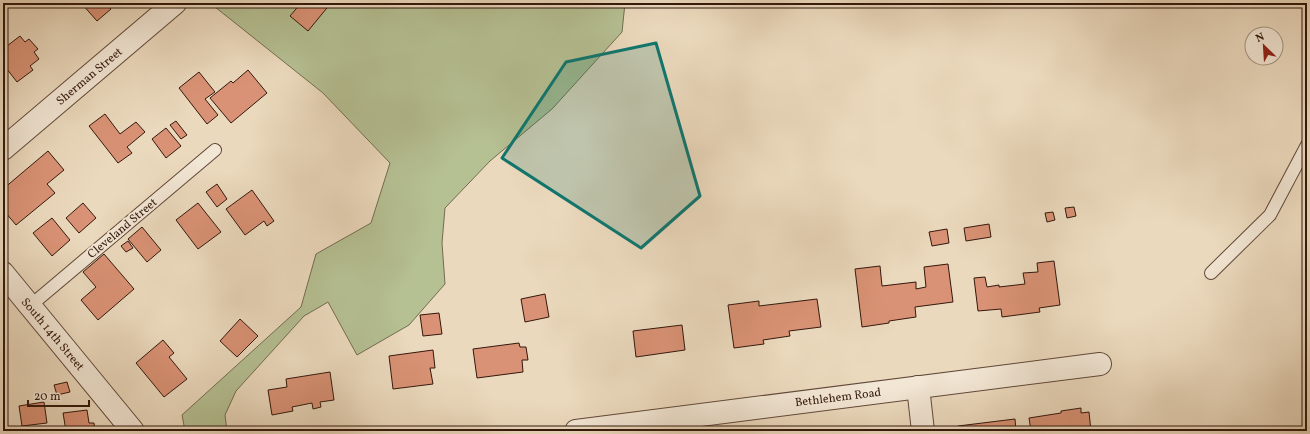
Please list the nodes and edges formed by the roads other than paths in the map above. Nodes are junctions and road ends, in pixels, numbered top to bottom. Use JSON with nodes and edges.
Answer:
{"nodes":[{"id":1,"x":175,"y":3,"type":"edge"},
{"id":2,"x":1307,"y":145,"type":"edge"},
{"id":3,"x":3,"y":149,"type":"edge"},
{"id":4,"x":215,"y":150,"type":"dead end"},
{"id":5,"x":3,"y":273,"type":"edge"},
{"id":6,"x":1212,"y":273,"type":"dead end"},
{"id":7,"x":30,"y":306,"type":"junction"},
{"id":8,"x":1100,"y":364,"type":"dead end"},
{"id":9,"x":918,"y":387,"type":"junction"},
{"id":10,"x":133,"y":431,"type":"edge"},
{"id":11,"x":576,"y":431,"type":"edge"},
{"id":12,"x":923,"y":431,"type":"edge"}],
"edges":[{"from":1,"to":3,"type":"street","name":"Sherman Street"},
{"from":2,"to":6,"type":"lane"},
{"from":4,"to":7,"type":"lane","name":"Cleveland Street"},
{"from":5,"to":7,"type":"street","name":"South 14th Street"},
{"from":7,"to":10,"type":"street","name":"South 14th Street"},
{"from":8,"to":9,"type":"street","name":"Bethlehem Road"},
{"from":9,"to":11,"type":"street","name":"Bethlehem Road"},
{"from":9,"to":12,"type":"street"}]}
